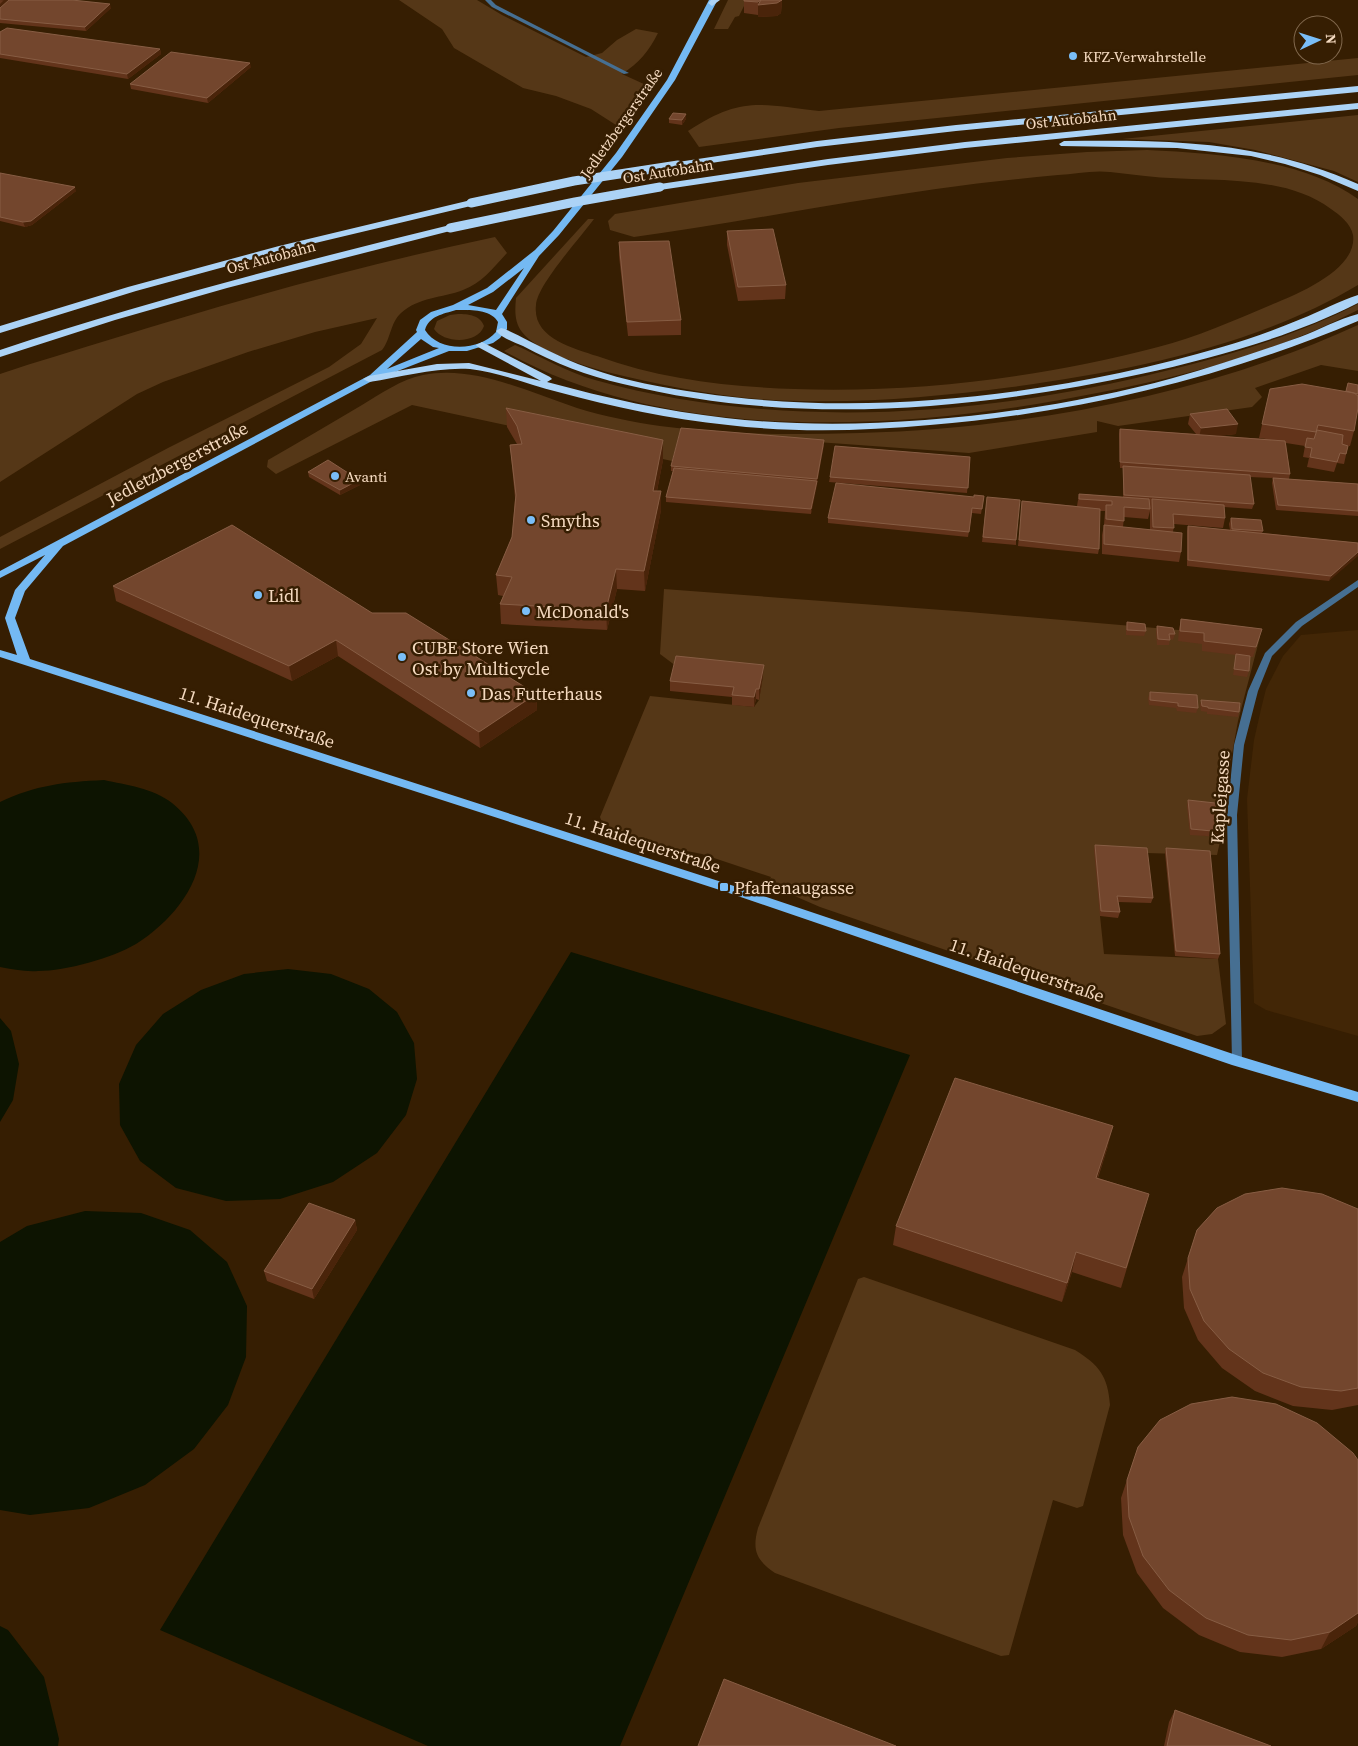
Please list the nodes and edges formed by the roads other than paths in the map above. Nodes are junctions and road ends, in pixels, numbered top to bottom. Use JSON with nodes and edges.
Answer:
{"nodes":[{"id":1,"x":488,"y":0,"type":"edge"},
{"id":2,"x":713,"y":1,"type":"edge"},
{"id":3,"x":626,"y":73,"type":"dead end"},
{"id":4,"x":1358,"y":85,"type":"edge"},
{"id":5,"x":1342,"y":89,"type":"junction"},
{"id":6,"x":1358,"y":89,"type":"edge"},
{"id":7,"x":1358,"y":106,"type":"edge"},
{"id":8,"x":965,"y":145,"type":"junction"},
{"id":9,"x":1358,"y":188,"type":"edge"},
{"id":10,"x":538,"y":252,"type":"junction"},
{"id":11,"x":1358,"y":298,"type":"edge"},
{"id":12,"x":456,"y":307,"type":"junction"},
{"id":13,"x":497,"y":315,"type":"junction"},
{"id":14,"x":1358,"y":317,"type":"edge"},
{"id":15,"x":0,"y":330,"type":"edge"},
{"id":16,"x":501,"y":331,"type":"junction"},
{"id":17,"x":421,"y":334,"type":"junction"},
{"id":18,"x":482,"y":345,"type":"junction"},
{"id":19,"x":448,"y":348,"type":"junction"},
{"id":20,"x":0,"y":354,"type":"edge"},
{"id":21,"x":369,"y":379,"type":"junction"},
{"id":22,"x":575,"y":392,"type":"junction"},
{"id":23,"x":63,"y":541,"type":"junction"},
{"id":24,"x":0,"y":575,"type":"edge"},
{"id":25,"x":1358,"y":583,"type":"edge"},
{"id":26,"x":0,"y":653,"type":"edge"},
{"id":27,"x":24,"y":661,"type":"junction"},
{"id":28,"x":1236,"y":1061,"type":"junction"},
{"id":29,"x":1358,"y":1097,"type":"edge"}],
"edges":[{"from":1,"to":3,"type":"street"},
{"from":2,"to":10,"type":"main road","name":"Jedletzbergerstraße"},
{"from":4,"to":5,"type":"highway"},
{"from":5,"to":6,"type":"highway","name":"Ost Autobahn"},
{"from":5,"to":15,"type":"highway","name":"Ost Autobahn","bridge":true},
{"from":7,"to":8,"type":"highway","name":"Ost Autobahn"},
{"from":8,"to":9,"type":"highway"},
{"from":8,"to":20,"type":"highway","name":"Ost Autobahn","bridge":true},
{"from":10,"to":12,"type":"main road","name":"Jedletzbergerstraße"},
{"from":10,"to":13,"type":"main road","name":"Jedletzbergerstraße"},
{"from":11,"to":16,"type":"highway"},
{"from":12,"to":13,"type":"main road"},
{"from":12,"to":17,"type":"main road"},
{"from":13,"to":16,"type":"main road"},
{"from":14,"to":22,"type":"highway"},
{"from":16,"to":18,"type":"main road"},
{"from":17,"to":19,"type":"main road"},
{"from":17,"to":21,"type":"main road","name":"Jedletzbergerstraße"},
{"from":18,"to":19,"type":"main road"},
{"from":18,"to":22,"type":"highway"},
{"from":19,"to":21,"type":"main road","name":"Jedletzbergerstraße"},
{"from":21,"to":22,"type":"highway"},
{"from":21,"to":23,"type":"main road","name":"Jedletzbergerstraße"},
{"from":23,"to":24,"type":"main road","name":"Jedletzbergerstraße"},
{"from":23,"to":27,"type":"main road"},
{"from":25,"to":28,"type":"street","name":"Kapleigasse"},
{"from":26,"to":27,"type":"main road","name":"11. Haidequerstraße"},
{"from":27,"to":28,"type":"main road","name":"11. Haidequerstraße"},
{"from":28,"to":29,"type":"main road","name":"11. Haidequerstraße"}]}
